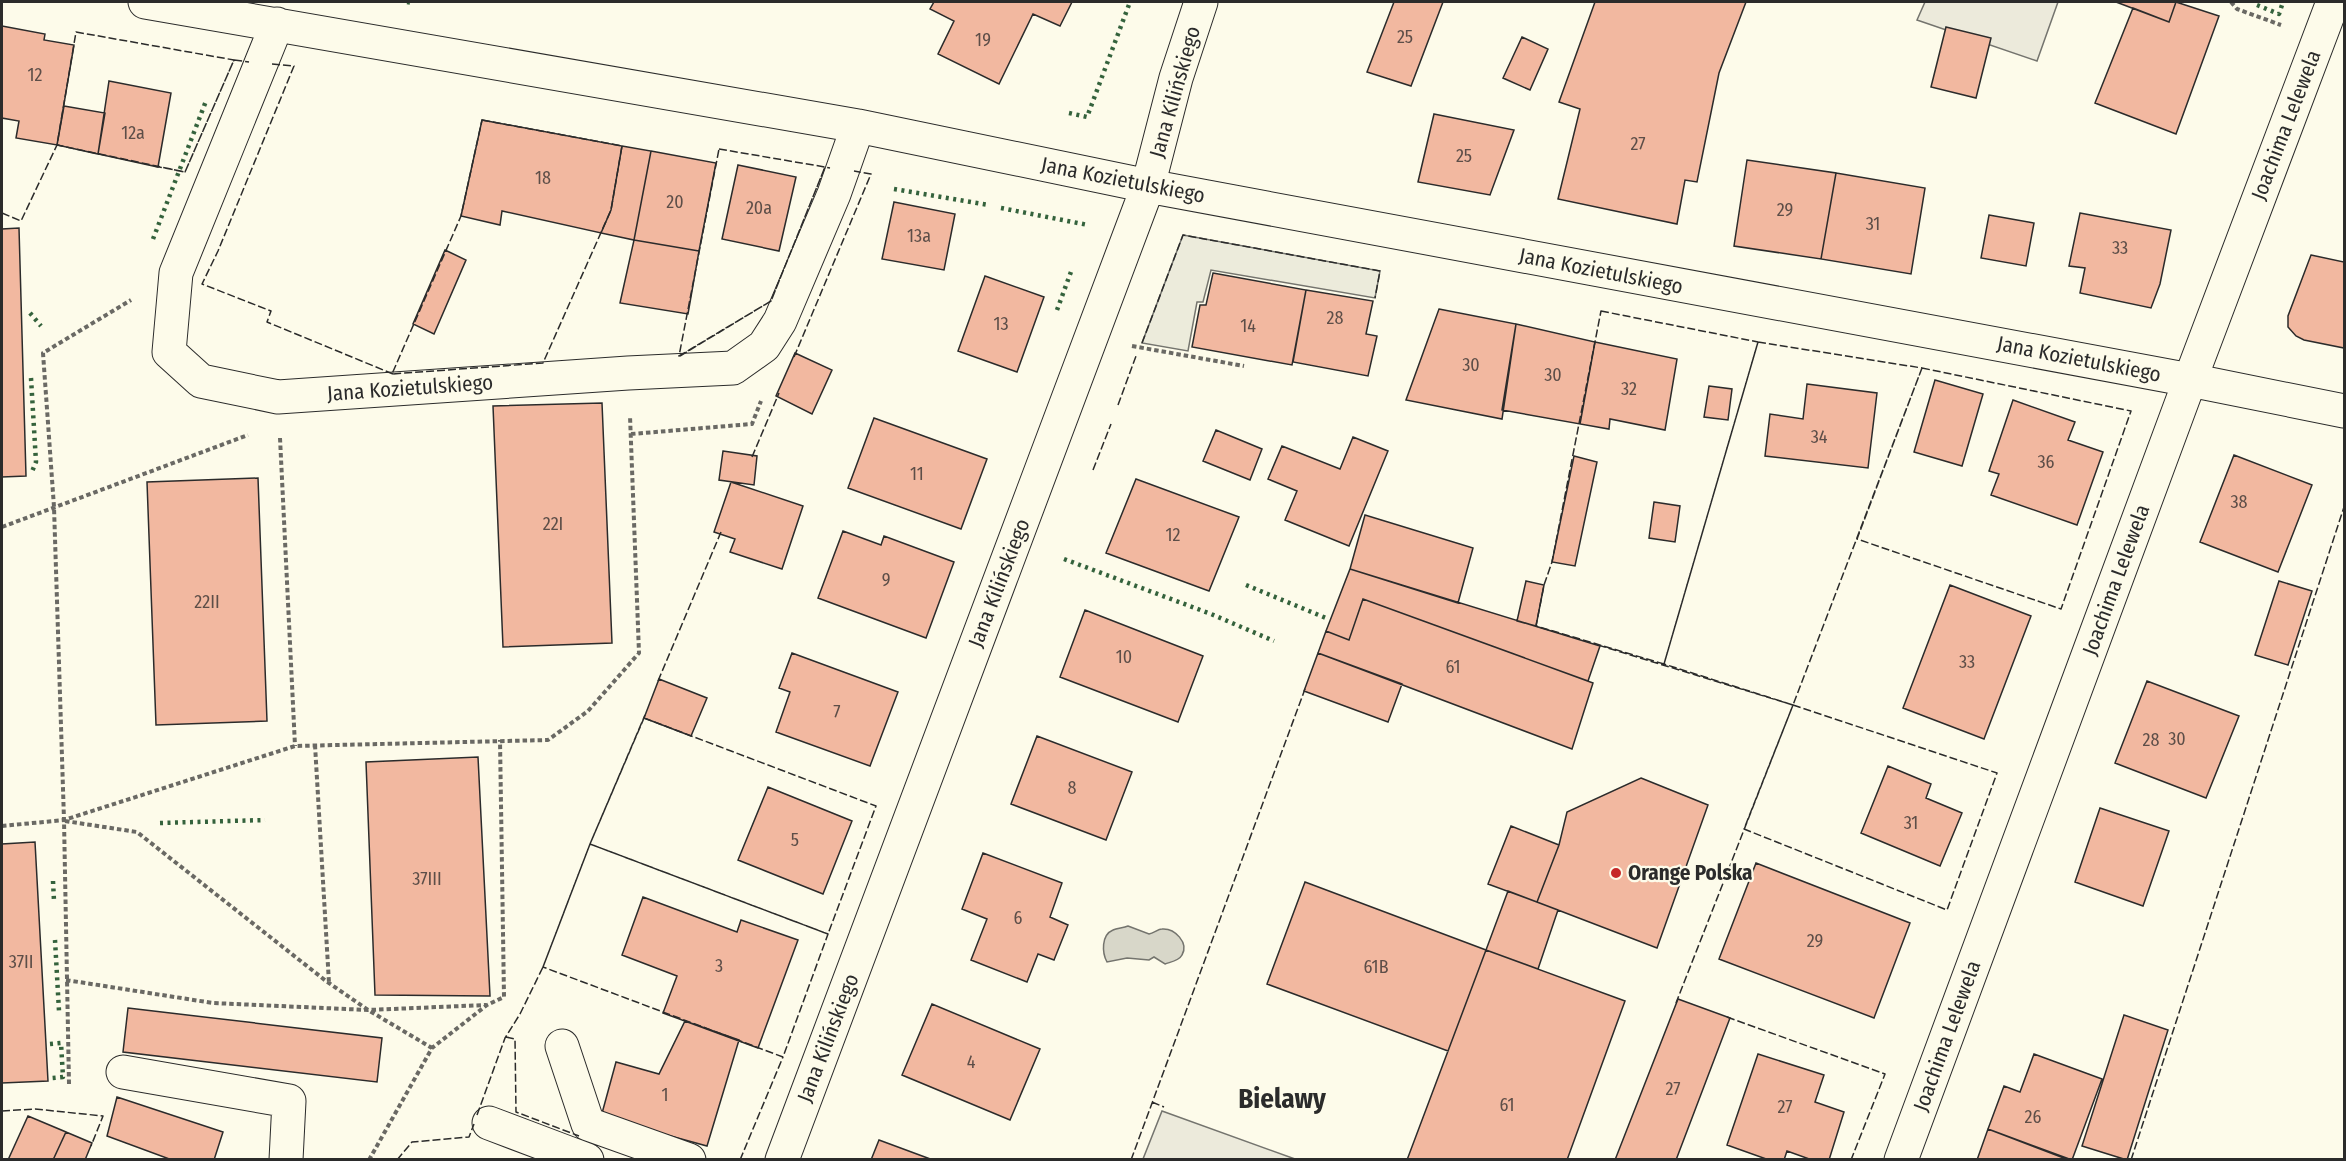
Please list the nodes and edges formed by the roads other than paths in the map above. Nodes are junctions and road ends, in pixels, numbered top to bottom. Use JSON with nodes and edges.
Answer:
{"nodes":[{"id":1,"x":145,"y":2,"type":"edge"},
{"id":2,"x":1201,"y":2,"type":"edge"},
{"id":3,"x":2333,"y":2,"type":"edge"},
{"id":4,"x":277,"y":24,"type":"junction"},
{"id":5,"x":858,"y":126,"type":"junction"},
{"id":6,"x":1148,"y":186,"type":"junction"},
{"id":7,"x":2190,"y":380,"type":"junction"},
{"id":8,"x":2344,"y":411,"type":"edge"},
{"id":9,"x":562,"y":1046,"type":"dead end"},
{"id":10,"x":123,"y":1072,"type":"dead end"},
{"id":11,"x":489,"y":1123,"type":"dead end"},
{"id":12,"x":286,"y":1160,"type":"edge"},
{"id":13,"x":587,"y":1160,"type":"edge"},
{"id":14,"x":689,"y":1160,"type":"edge"},
{"id":15,"x":783,"y":1160,"type":"edge"},
{"id":16,"x":1901,"y":1160,"type":"edge"}],
"edges":[{"from":1,"to":4,"type":"street","name":"Jana Kozietulskiego"},
{"from":2,"to":6,"type":"street","name":"Jana Kilińskiego"},
{"from":3,"to":7,"type":"street","name":"Joachima Lelewela"},
{"from":4,"to":5,"type":"street","name":"Jana Kozietulskiego"},
{"from":4,"to":5,"type":"street","name":"Jana Kozietulskiego"},
{"from":5,"to":6,"type":"street","name":"Jana Kozietulskiego"},
{"from":6,"to":7,"type":"street","name":"Jana Kozietulskiego"},
{"from":6,"to":15,"type":"street","name":"Jana Kilińskiego"},
{"from":7,"to":8,"type":"street","name":"Jana Kozietulskiego"},
{"from":7,"to":16,"type":"street","name":"Joachima Lelewela"},
{"from":9,"to":14,"type":"street"},
{"from":10,"to":12,"type":"street"},
{"from":11,"to":13,"type":"street"}]}
